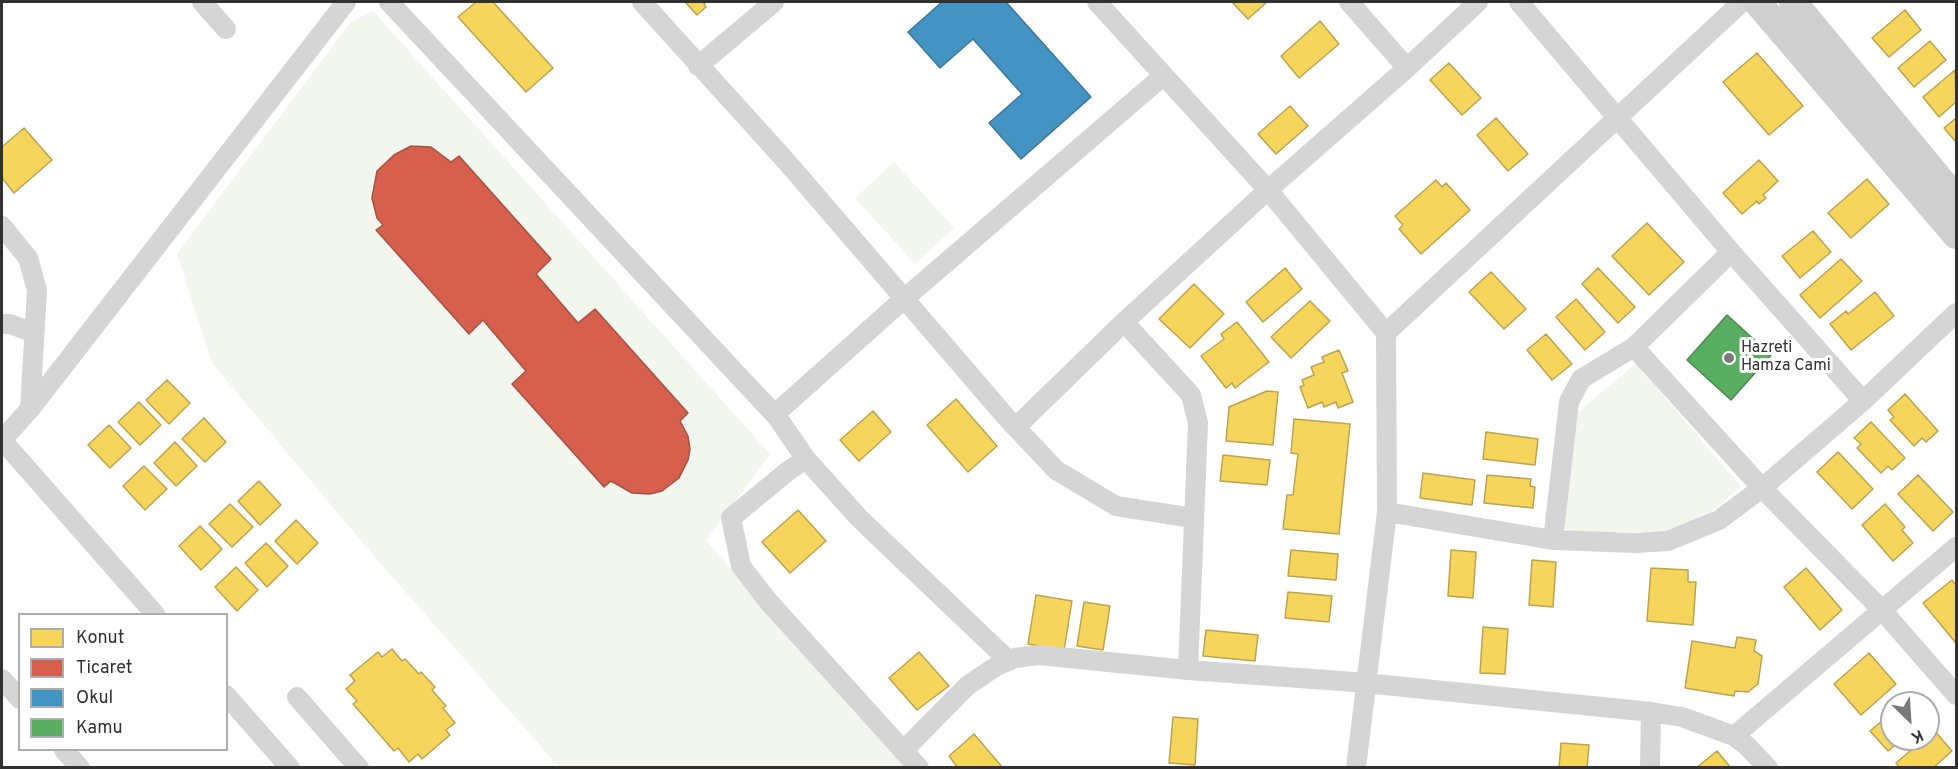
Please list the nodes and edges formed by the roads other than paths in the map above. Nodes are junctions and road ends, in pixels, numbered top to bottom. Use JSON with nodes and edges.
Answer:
{"nodes":[{"id":1,"x":202,"y":2,"type":"edge"},
{"id":2,"x":346,"y":2,"type":"edge"},
{"id":3,"x":389,"y":2,"type":"edge"},
{"id":4,"x":642,"y":2,"type":"edge"},
{"id":5,"x":774,"y":2,"type":"edge"},
{"id":6,"x":1097,"y":2,"type":"edge"},
{"id":7,"x":1348,"y":2,"type":"edge"},
{"id":8,"x":1478,"y":2,"type":"edge"},
{"id":9,"x":1519,"y":2,"type":"edge"},
{"id":10,"x":1742,"y":2,"type":"edge"},
{"id":11,"x":1757,"y":2,"type":"edge"},
{"id":12,"x":1793,"y":2,"type":"edge"},
{"id":13,"x":226,"y":29,"type":"dead end"},
{"id":14,"x":698,"y":66,"type":"junction"},
{"id":15,"x":1407,"y":68,"type":"junction"},
{"id":16,"x":1163,"y":76,"type":"junction"},
{"id":17,"x":1618,"y":116,"type":"junction"},
{"id":18,"x":1268,"y":190,"type":"junction"},
{"id":19,"x":1956,"y":200,"type":"edge"},
{"id":20,"x":2,"y":226,"type":"edge"},
{"id":21,"x":1956,"y":235,"type":"edge"},
{"id":22,"x":1731,"y":252,"type":"junction"},
{"id":23,"x":905,"y":298,"type":"junction"},
{"id":24,"x":1956,"y":313,"type":"edge"},
{"id":25,"x":1124,"y":322,"type":"junction"},
{"id":26,"x":2,"y":324,"type":"edge"},
{"id":27,"x":34,"y":333,"type":"junction"},
{"id":28,"x":1386,"y":333,"type":"junction"},
{"id":29,"x":1634,"y":347,"type":"junction"},
{"id":30,"x":1863,"y":401,"type":"junction"},
{"id":31,"x":30,"y":409,"type":"junction"},
{"id":32,"x":777,"y":417,"type":"junction"},
{"id":33,"x":1016,"y":427,"type":"junction"},
{"id":34,"x":2,"y":440,"type":"edge"},
{"id":35,"x":806,"y":459,"type":"junction"},
{"id":36,"x":1761,"y":488,"type":"junction"},
{"id":37,"x":1387,"y":512,"type":"junction"},
{"id":38,"x":1193,"y":518,"type":"junction"},
{"id":39,"x":1553,"y":540,"type":"junction"},
{"id":40,"x":1956,"y":547,"type":"edge"},
{"id":41,"x":1881,"y":609,"type":"junction"},
{"id":42,"x":153,"y":613,"type":"edge"},
{"id":43,"x":1009,"y":661,"type":"junction"},
{"id":44,"x":1188,"y":670,"type":"junction"},
{"id":45,"x":2,"y":679,"type":"edge"},
{"id":46,"x":1366,"y":684,"type":"junction"},
{"id":47,"x":1956,"y":695,"type":"edge"},
{"id":48,"x":18,"y":697,"type":"edge"},
{"id":49,"x":228,"y":697,"type":"edge"},
{"id":50,"x":297,"y":698,"type":"dead end"},
{"id":51,"x":1651,"y":712,"type":"junction"},
{"id":52,"x":1734,"y":736,"type":"junction"},
{"id":53,"x":65,"y":751,"type":"edge"},
{"id":54,"x":903,"y":751,"type":"junction"},
{"id":55,"x":80,"y":768,"type":"edge"},
{"id":56,"x":290,"y":768,"type":"edge"},
{"id":57,"x":359,"y":768,"type":"edge"},
{"id":58,"x":918,"y":768,"type":"edge"},
{"id":59,"x":1356,"y":768,"type":"edge"},
{"id":60,"x":1650,"y":768,"type":"edge"},
{"id":61,"x":1768,"y":768,"type":"edge"}],
"edges":[{"from":1,"to":13,"type":"street"},
{"from":2,"to":31,"type":"street"},
{"from":3,"to":32,"type":"street"},
{"from":4,"to":14,"type":"street"},
{"from":5,"to":14,"type":"street"},
{"from":6,"to":16,"type":"street"},
{"from":7,"to":15,"type":"street"},
{"from":8,"to":15,"type":"street"},
{"from":9,"to":17,"type":"street"},
{"from":10,"to":17,"type":"street"},
{"from":11,"to":21,"type":"street"},
{"from":12,"to":19,"type":"street"},
{"from":14,"to":23,"type":"street"},
{"from":15,"to":18,"type":"street"},
{"from":16,"to":18,"type":"street"},
{"from":16,"to":23,"type":"street"},
{"from":17,"to":22,"type":"street"},
{"from":17,"to":28,"type":"street"},
{"from":18,"to":25,"type":"street"},
{"from":18,"to":28,"type":"street"},
{"from":20,"to":27,"type":"street"},
{"from":22,"to":29,"type":"street"},
{"from":22,"to":30,"type":"street"},
{"from":23,"to":32,"type":"street"},
{"from":23,"to":33,"type":"street"},
{"from":24,"to":30,"type":"street"},
{"from":25,"to":33,"type":"street"},
{"from":25,"to":38,"type":"street"},
{"from":26,"to":27,"type":"street"},
{"from":27,"to":31,"type":"street"},
{"from":28,"to":37,"type":"street"},
{"from":29,"to":36,"type":"street"},
{"from":29,"to":39,"type":"street"},
{"from":30,"to":36,"type":"street"},
{"from":31,"to":34,"type":"street"},
{"from":32,"to":35,"type":"street"},
{"from":33,"to":38,"type":"street"},
{"from":34,"to":42,"type":"street"},
{"from":35,"to":43,"type":"street"},
{"from":35,"to":54,"type":"street"},
{"from":36,"to":39,"type":"street"},
{"from":36,"to":41,"type":"street"},
{"from":37,"to":39,"type":"street"},
{"from":37,"to":46,"type":"street"},
{"from":38,"to":44,"type":"street"},
{"from":40,"to":41,"type":"street"},
{"from":41,"to":47,"type":"street"},
{"from":41,"to":52,"type":"street"},
{"from":43,"to":44,"type":"street"},
{"from":43,"to":54,"type":"street"},
{"from":44,"to":46,"type":"street"},
{"from":45,"to":48,"type":"street"},
{"from":46,"to":51,"type":"street"},
{"from":46,"to":59,"type":"street"},
{"from":49,"to":56,"type":"street"},
{"from":50,"to":57,"type":"street"},
{"from":51,"to":52,"type":"street"},
{"from":51,"to":60,"type":"street"},
{"from":52,"to":61,"type":"street"},
{"from":53,"to":55,"type":"street"},
{"from":54,"to":58,"type":"street"}]}
